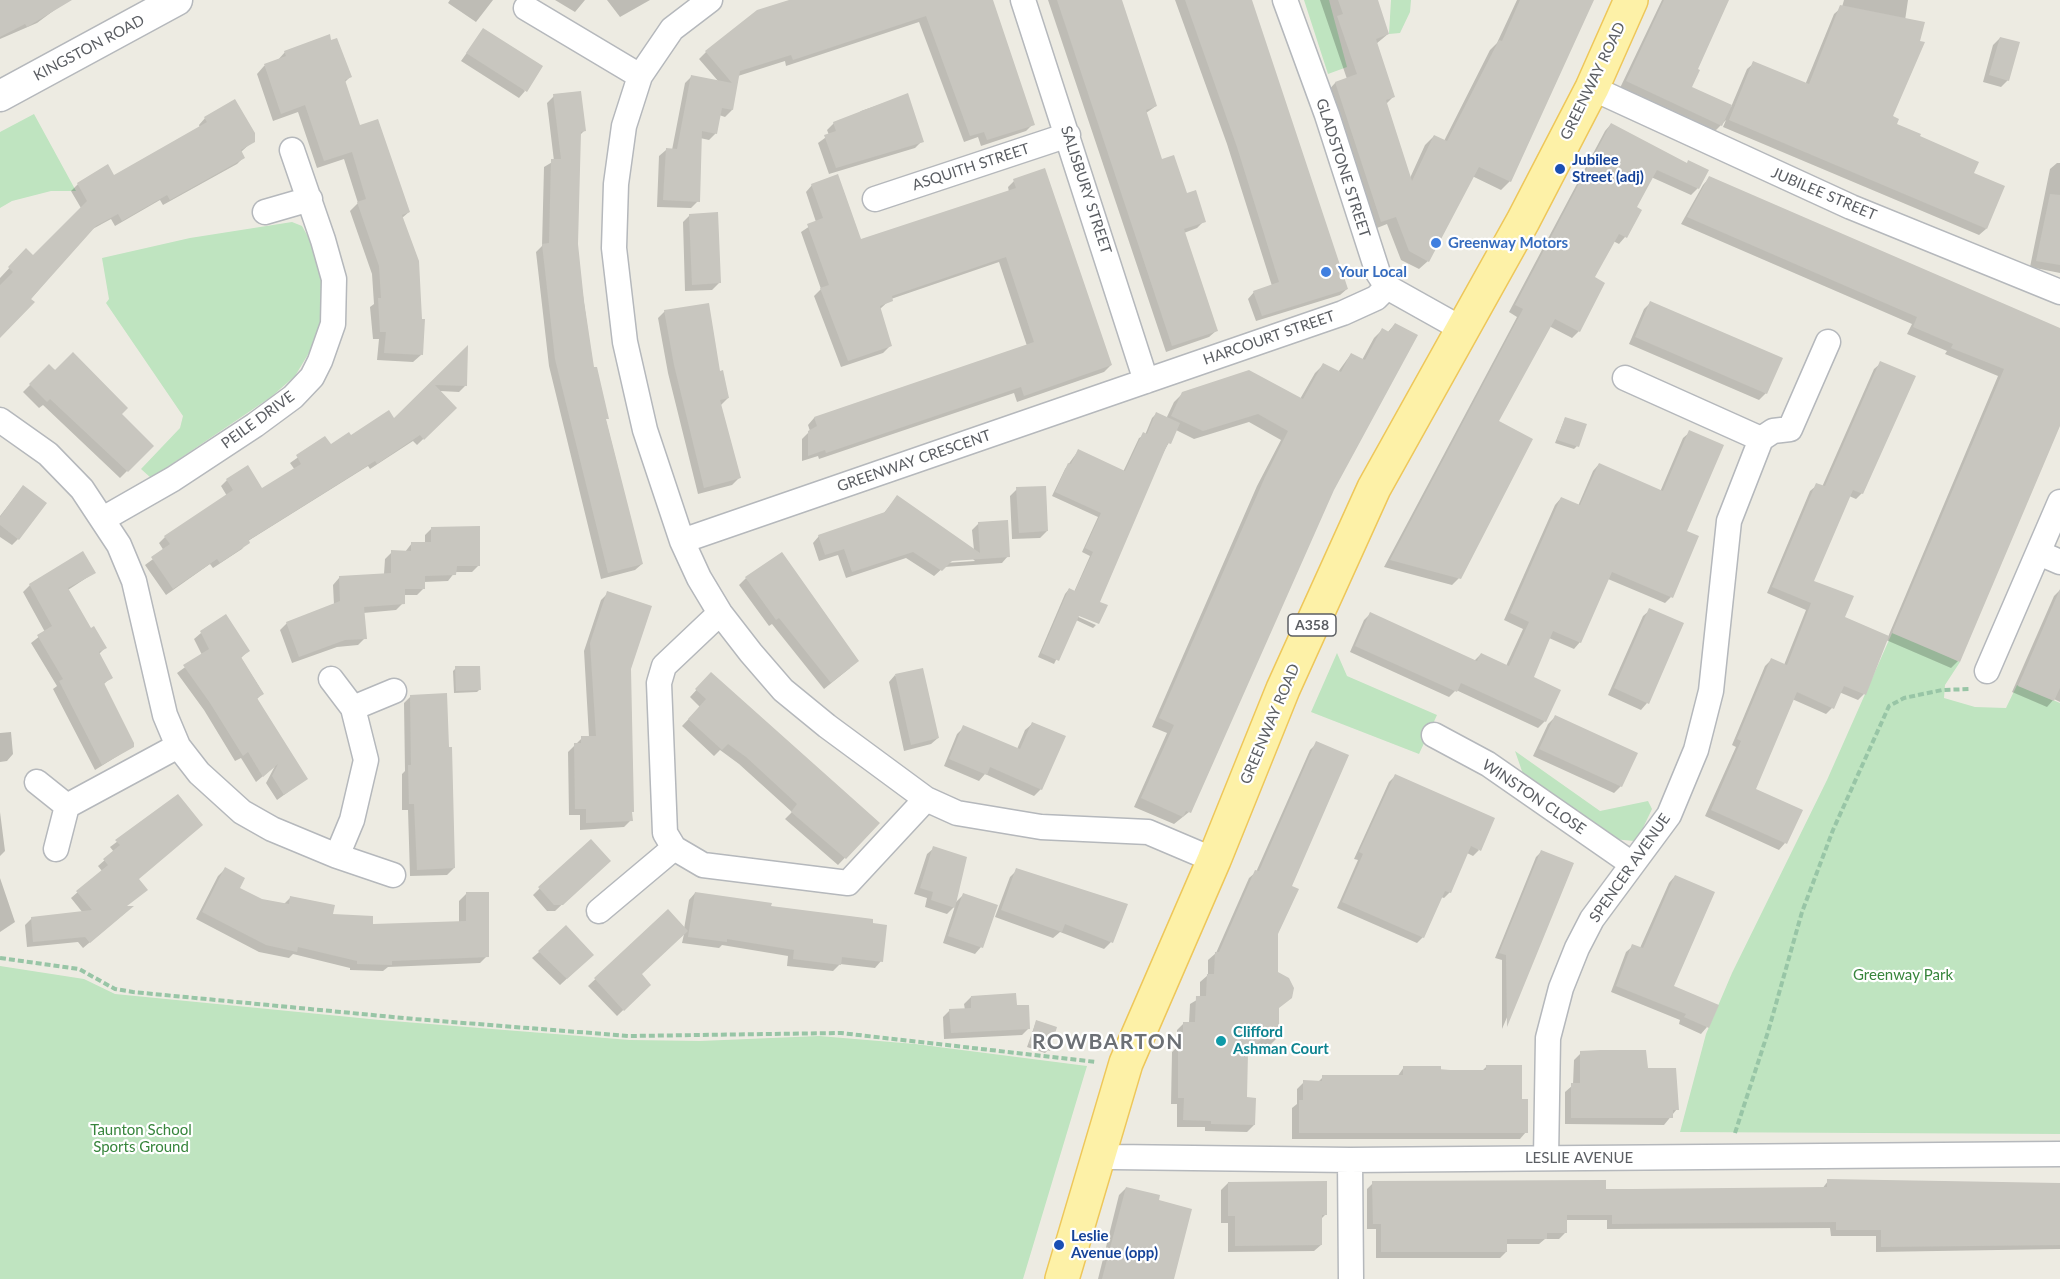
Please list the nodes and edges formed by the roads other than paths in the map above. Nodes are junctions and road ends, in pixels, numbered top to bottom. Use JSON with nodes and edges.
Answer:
{"nodes":[{"id":1,"x":177,"y":0,"type":"edge"},
{"id":2,"x":710,"y":0,"type":"edge"},
{"id":3,"x":1023,"y":0,"type":"edge"},
{"id":4,"x":1285,"y":0,"type":"edge"},
{"id":5,"x":1631,"y":0,"type":"edge"},
{"id":6,"x":526,"y":9,"type":"dead end"},
{"id":7,"x":640,"y":76,"type":"junction"},
{"id":8,"x":1592,"y":88,"type":"junction"},
{"id":9,"x":0,"y":96,"type":"edge"},
{"id":10,"x":1068,"y":135,"type":"junction"},
{"id":11,"x":292,"y":150,"type":"dead end"},
{"id":12,"x":310,"y":199,"type":"junction"},
{"id":13,"x":875,"y":199,"type":"dead end"},
{"id":14,"x":265,"y":212,"type":"dead end"},
{"id":15,"x":1387,"y":287,"type":"junction"},
{"id":16,"x":2060,"y":292,"type":"edge"},
{"id":17,"x":1462,"y":329,"type":"junction"},
{"id":18,"x":1828,"y":342,"type":"dead end"},
{"id":19,"x":1625,"y":378,"type":"dead end"},
{"id":20,"x":1146,"y":381,"type":"junction"},
{"id":21,"x":0,"y":420,"type":"edge"},
{"id":22,"x":1761,"y":439,"type":"junction"},
{"id":23,"x":2060,"y":502,"type":"edge"},
{"id":24,"x":103,"y":519,"type":"junction"},
{"id":25,"x":682,"y":541,"type":"junction"},
{"id":26,"x":2049,"y":557,"type":"edge"},
{"id":27,"x":720,"y":614,"type":"junction"},
{"id":28,"x":1987,"y":670,"type":"road end"},
{"id":29,"x":331,"y":679,"type":"dead end"},
{"id":30,"x":394,"y":691,"type":"dead end"},
{"id":31,"x":353,"y":708,"type":"junction"},
{"id":32,"x":1434,"y":735,"type":"dead end"},
{"id":33,"x":178,"y":746,"type":"junction"},
{"id":34,"x":37,"y":782,"type":"dead end"},
{"id":35,"x":926,"y":799,"type":"junction"},
{"id":36,"x":66,"y":806,"type":"junction"},
{"id":37,"x":674,"y":848,"type":"junction"},
{"id":38,"x":56,"y":849,"type":"dead end"},
{"id":39,"x":337,"y":856,"type":"junction"},
{"id":40,"x":1214,"y":860,"type":"junction"},
{"id":41,"x":1632,"y":864,"type":"junction"},
{"id":42,"x":393,"y":875,"type":"dead end"},
{"id":43,"x":599,"y":911,"type":"dead end"},
{"id":44,"x":1097,"y":1153,"type":"junction"},
{"id":45,"x":2060,"y":1154,"type":"edge"},
{"id":46,"x":1546,"y":1158,"type":"junction"},
{"id":47,"x":1350,"y":1160,"type":"junction"},
{"id":48,"x":1062,"y":1279,"type":"edge"},
{"id":49,"x":1351,"y":1279,"type":"edge"}],
"edges":[{"from":1,"to":9,"type":"street","name":"KINGSTON ROAD"},
{"from":2,"to":7,"type":"street"},
{"from":3,"to":10,"type":"street","name":"SALISBURY STREET"},
{"from":4,"to":15,"type":"street","name":"GLADSTONE STREET"},
{"from":5,"to":8,"type":"main road","name":"GREENWAY ROAD","number":"A358"},
{"from":6,"to":7,"type":"street"},
{"from":7,"to":25,"type":"street"},
{"from":8,"to":16,"type":"street","name":"JUBILEE STREET"},
{"from":8,"to":17,"type":"main road","name":"GREENWAY ROAD","number":"A358"},
{"from":10,"to":13,"type":"street","name":"ASQUITH STREET"},
{"from":10,"to":20,"type":"street","name":"SALISBURY STREET"},
{"from":11,"to":12,"type":"street","name":"PEILE DRIVE"},
{"from":12,"to":14,"type":"street"},
{"from":12,"to":24,"type":"street","name":"PEILE DRIVE"},
{"from":15,"to":17,"type":"street"},
{"from":15,"to":20,"type":"street","name":"HARCOURT STREET"},
{"from":17,"to":40,"type":"main road","name":"GREENWAY ROAD","number":"A358"},
{"from":18,"to":22,"type":"street"},
{"from":19,"to":22,"type":"street"},
{"from":20,"to":25,"type":"street","name":"GREENWAY CRESCENT"},
{"from":21,"to":24,"type":"street"},
{"from":22,"to":41,"type":"street","name":"SPENCER AVENUE"},
{"from":23,"to":26,"type":"street"},
{"from":24,"to":33,"type":"street"},
{"from":25,"to":27,"type":"street"},
{"from":26,"to":28,"type":"street"},
{"from":27,"to":35,"type":"street"},
{"from":27,"to":37,"type":"street"},
{"from":29,"to":31,"type":"street"},
{"from":30,"to":31,"type":"street"},
{"from":31,"to":39,"type":"street"},
{"from":32,"to":41,"type":"street","name":"WINSTON CLOSE"},
{"from":33,"to":36,"type":"street"},
{"from":33,"to":39,"type":"street"},
{"from":34,"to":36,"type":"street"},
{"from":35,"to":37,"type":"street"},
{"from":35,"to":40,"type":"street"},
{"from":36,"to":38,"type":"street"},
{"from":37,"to":43,"type":"street"},
{"from":39,"to":42,"type":"street"},
{"from":40,"to":44,"type":"main road","name":"GREENWAY ROAD","number":"A358"},
{"from":41,"to":46,"type":"street","name":"SPENCER AVENUE"},
{"from":44,"to":47,"type":"street","name":"LESLIE AVENUE"},
{"from":44,"to":48,"type":"main road","name":"GREENWAY ROAD","number":"A358"},
{"from":45,"to":46,"type":"street","name":"LESLIE AVENUE"},
{"from":46,"to":47,"type":"street","name":"LESLIE AVENUE"},
{"from":47,"to":49,"type":"street"}]}
